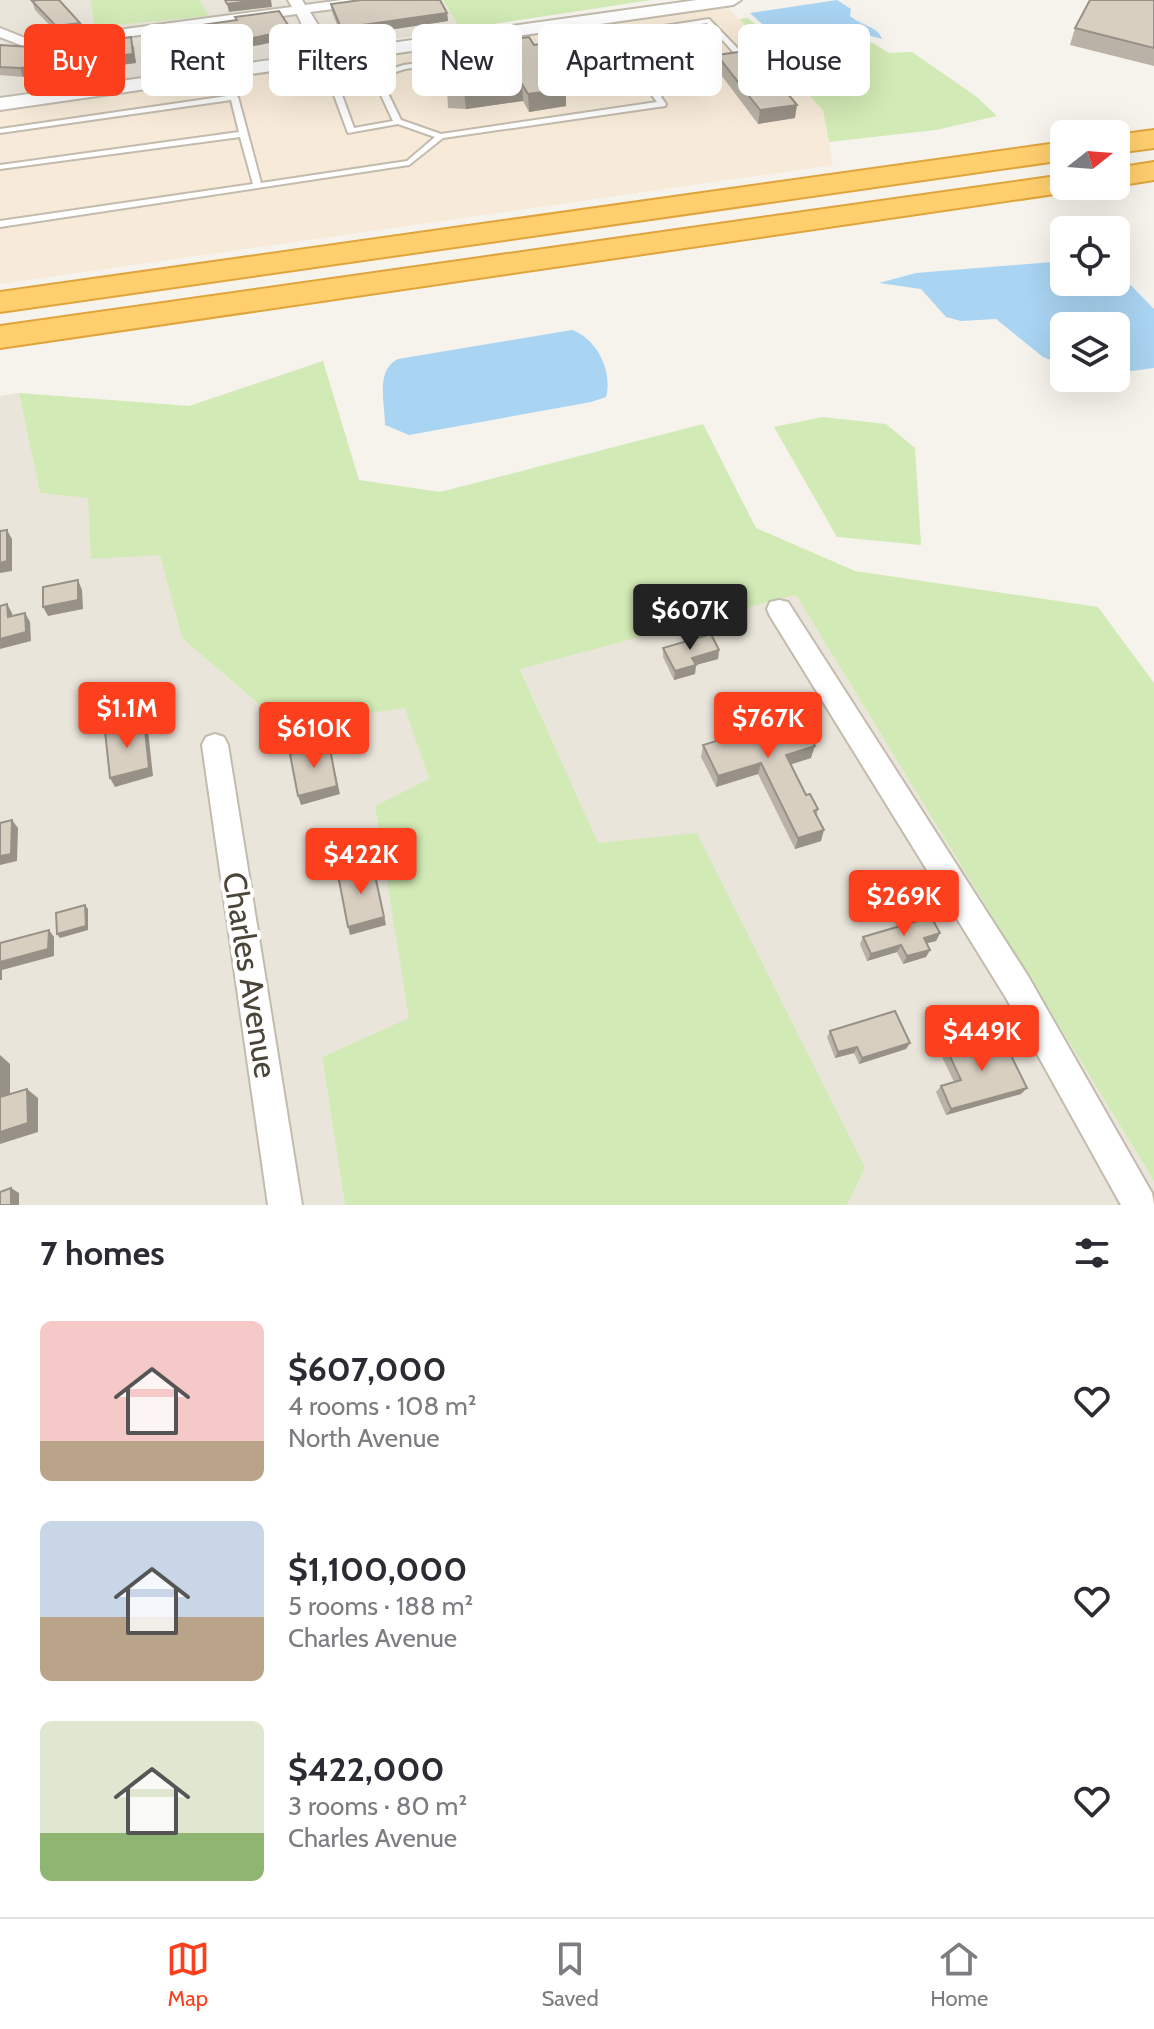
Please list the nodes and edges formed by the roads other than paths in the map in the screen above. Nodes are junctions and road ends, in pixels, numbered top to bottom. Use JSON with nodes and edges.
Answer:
{"nodes":[{"id":1,"x":373,"y":0,"type":"edge"},
{"id":2,"x":733,"y":0,"type":"edge"},
{"id":3,"x":298,"y":5,"type":"edge"},
{"id":4,"x":668,"y":9,"type":"junction"},
{"id":5,"x":310,"y":24,"type":"edge"},
{"id":6,"x":681,"y":24,"type":"edge"},
{"id":7,"x":689,"y":24,"type":"edge"},
{"id":8,"x":712,"y":24,"type":"edge"},
{"id":9,"x":0,"y":32,"type":"edge"},
{"id":10,"x":722,"y":35,"type":"edge"},
{"id":11,"x":396,"y":54,"type":"edge"},
{"id":12,"x":722,"y":61,"type":"edge"},
{"id":13,"x":269,"y":73,"type":"edge"},
{"id":14,"x":338,"y":96,"type":"edge"},
{"id":15,"x":386,"y":96,"type":"edge"},
{"id":16,"x":657,"y":97,"type":"edge"},
{"id":17,"x":0,"y":104,"type":"edge"},
{"id":18,"x":398,"y":122,"type":"junction"},
{"id":19,"x":0,"y":131,"type":"edge"},
{"id":20,"x":243,"y":134,"type":"junction"},
{"id":21,"x":441,"y":136,"type":"junction"},
{"id":22,"x":1154,"y":139,"type":"edge"},
{"id":23,"x":1130,"y":142,"type":"edge"},
{"id":24,"x":1050,"y":153,"type":"edge"},
{"id":25,"x":0,"y":167,"type":"edge"},
{"id":26,"x":1154,"y":171,"type":"edge"},
{"id":27,"x":1130,"y":175,"type":"edge"},
{"id":28,"x":257,"y":185,"type":"junction"},
{"id":29,"x":1050,"y":186,"type":"edge"},
{"id":30,"x":0,"y":224,"type":"edge"},
{"id":31,"x":0,"y":302,"type":"edge"},
{"id":32,"x":0,"y":337,"type":"edge"},
{"id":33,"x":779,"y":609,"type":"dead end"},
{"id":34,"x":215,"y":745,"type":"dead end"},
{"id":35,"x":285,"y":1205,"type":"edge"},
{"id":36,"x":1140,"y":1205,"type":"edge"}],
"edges":[{"from":1,"to":3,"type":"street"},
{"from":2,"to":4,"type":"street"},
{"from":3,"to":5,"type":"street"},
{"from":3,"to":9,"type":"street"},
{"from":4,"to":6,"type":"lane"},
{"from":4,"to":11,"type":"street"},
{"from":7,"to":8,"type":"lane"},
{"from":10,"to":12,"type":"lane"},
{"from":13,"to":17,"type":"street"},
{"from":14,"to":18,"type":"lane"},
{"from":15,"to":18,"type":"lane"},
{"from":16,"to":21,"type":"lane"},
{"from":18,"to":21,"type":"lane"},
{"from":19,"to":20,"type":"lane"},
{"from":20,"to":25,"type":"lane"},
{"from":20,"to":28,"type":"lane"},
{"from":21,"to":28,"type":"lane"},
{"from":22,"to":23,"type":"highway"},
{"from":24,"to":31,"type":"highway"},
{"from":26,"to":27,"type":"highway"},
{"from":28,"to":30,"type":"lane"},
{"from":29,"to":32,"type":"highway"},
{"from":33,"to":36,"type":"street"},
{"from":34,"to":35,"type":"street","name":"Charles Avenue"}]}
